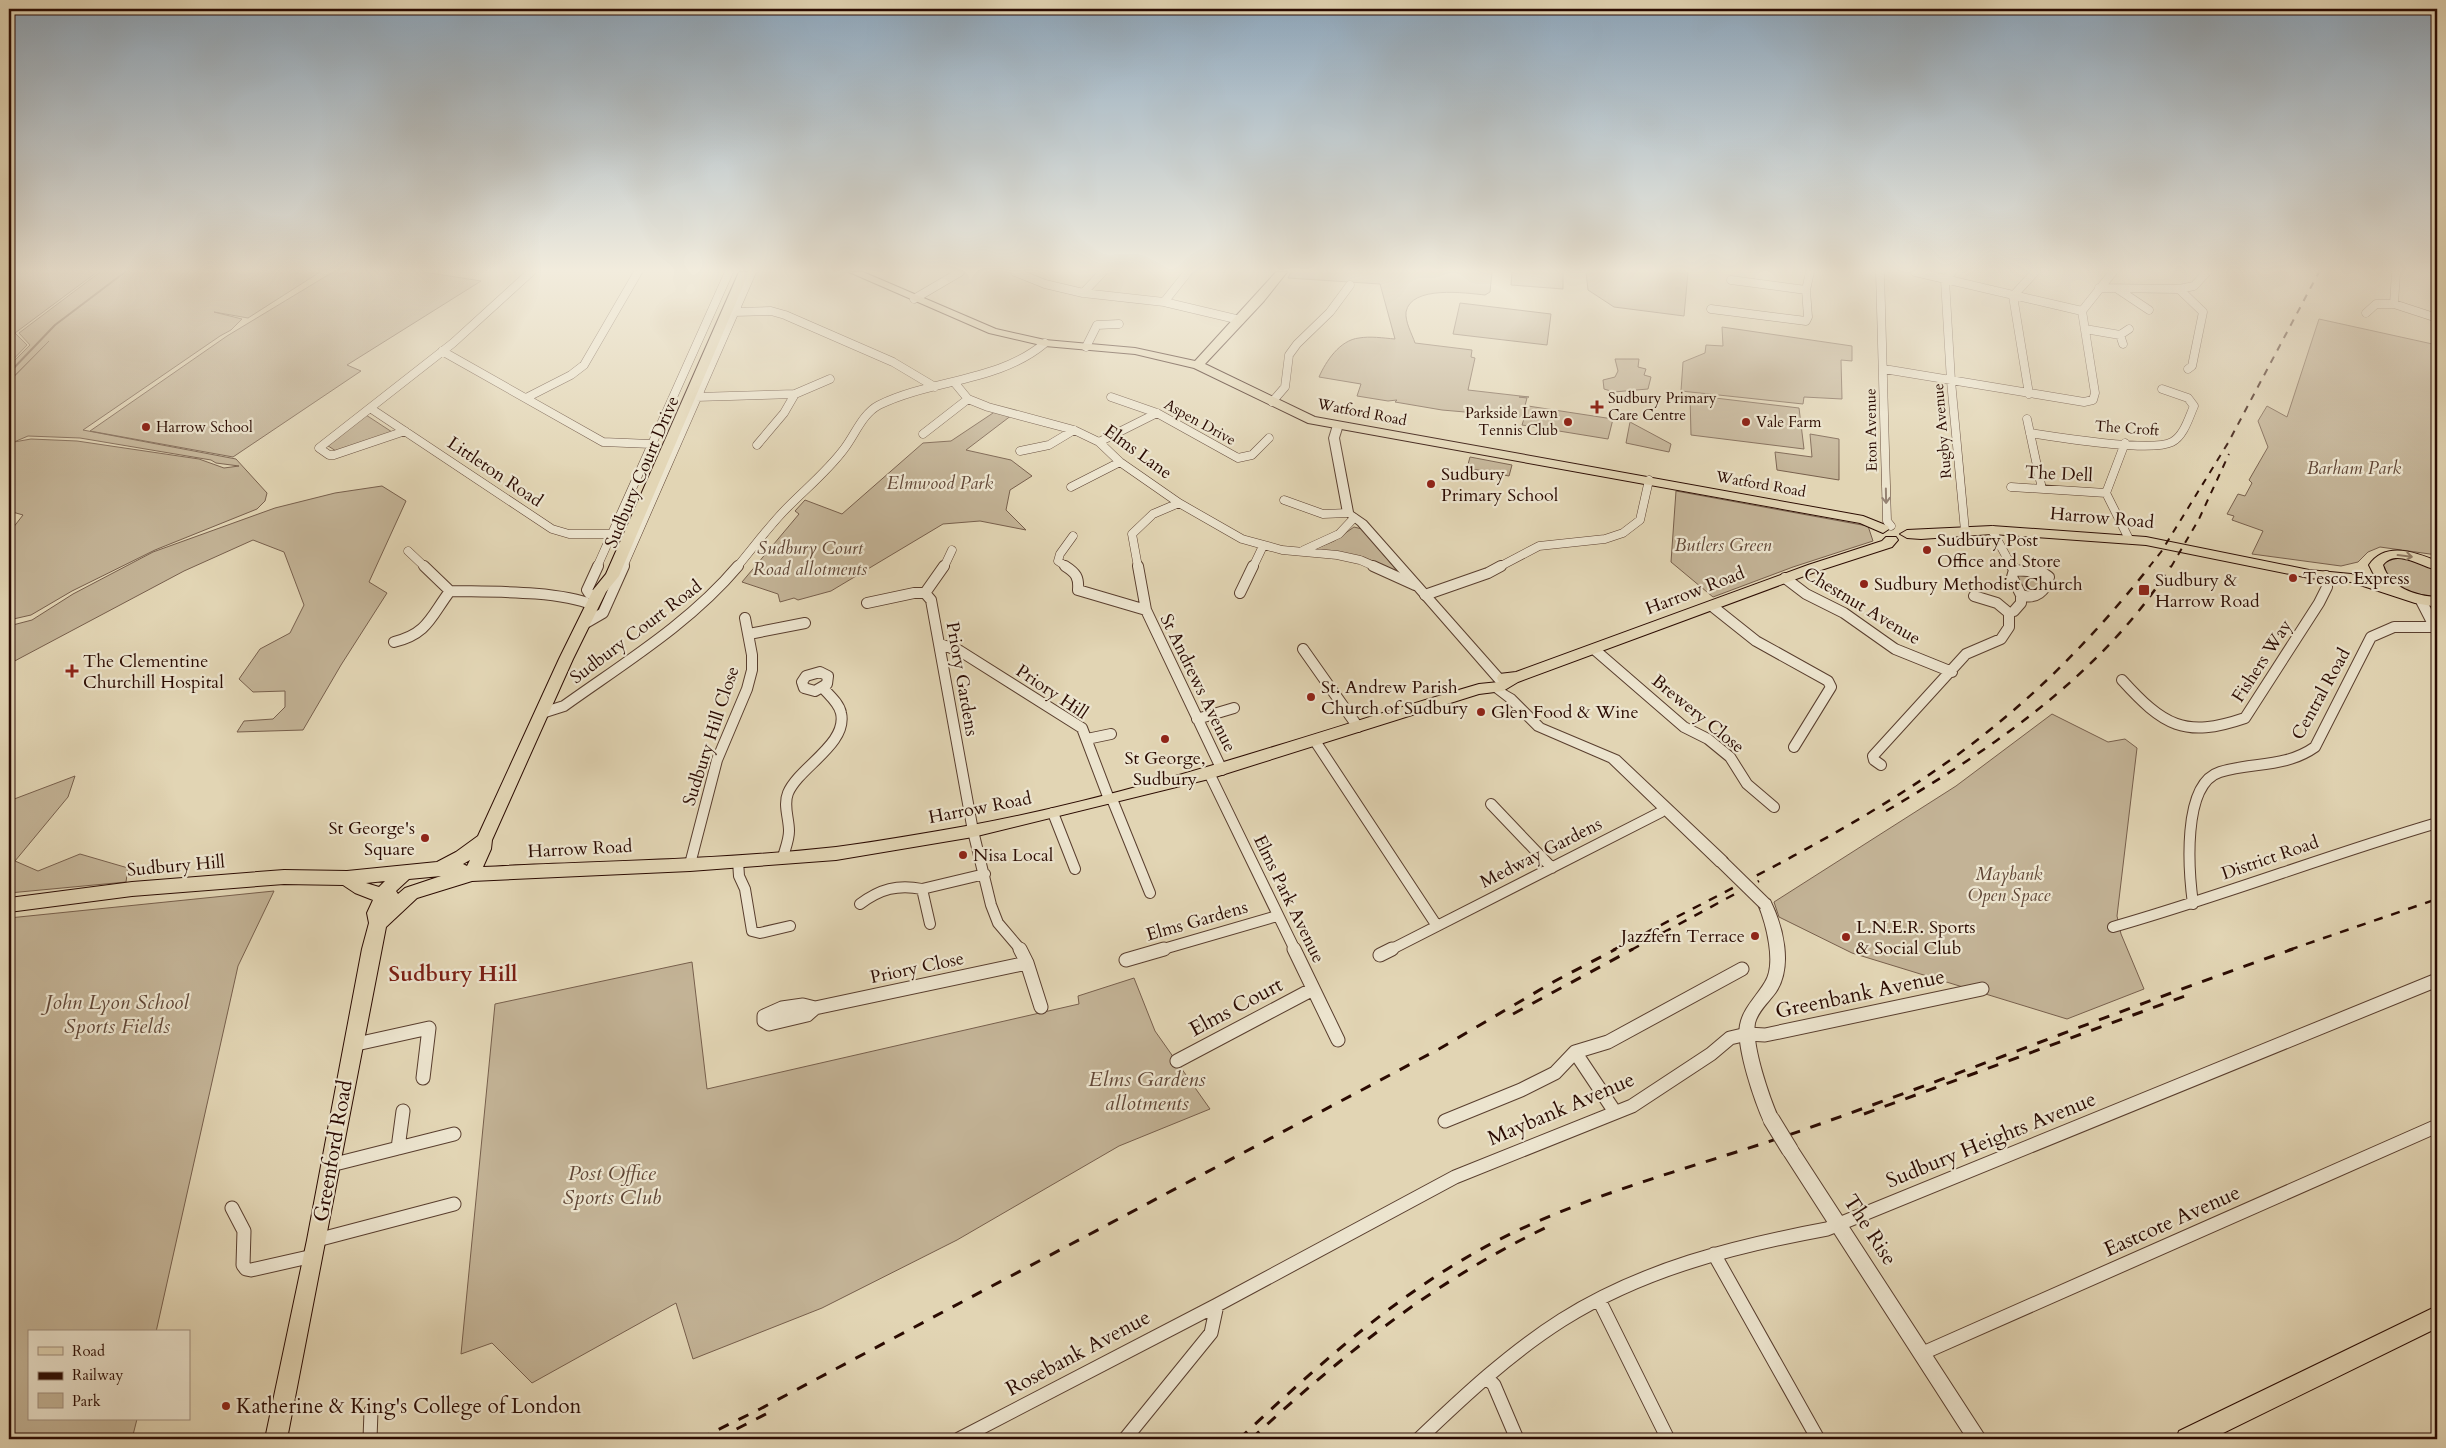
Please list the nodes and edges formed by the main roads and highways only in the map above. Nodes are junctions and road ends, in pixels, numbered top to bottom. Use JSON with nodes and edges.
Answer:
{"nodes":[{"id":1,"x":704,"y":340,"type":"edge"},
{"id":2,"x":716,"y":340,"type":"edge"},
{"id":3,"x":1030,"y":340,"type":"edge"},
{"id":4,"x":1221,"y":340,"type":"edge"},
{"id":5,"x":1213,"y":348,"type":"junction"},
{"id":6,"x":1162,"y":355,"type":"junction"},
{"id":7,"x":1198,"y":365,"type":"junction"},
{"id":8,"x":1220,"y":375,"type":"junction"},
{"id":9,"x":1888,"y":532,"type":"junction"},
{"id":10,"x":2262,"y":564,"type":"junction"},
{"id":11,"x":2376,"y":566,"type":"junction"},
{"id":12,"x":2437,"y":566,"type":"edge"},
{"id":13,"x":2401,"y":592,"type":"junction"},
{"id":14,"x":595,"y":596,"type":"junction"},
{"id":15,"x":2437,"y":602,"type":"edge"},
{"id":16,"x":484,"y":840,"type":"junction"},
{"id":17,"x":439,"y":869,"type":"junction"},
{"id":18,"x":408,"y":873,"type":"junction"},
{"id":19,"x":472,"y":874,"type":"junction"},
{"id":20,"x":347,"y":878,"type":"junction"},
{"id":21,"x":418,"y":890,"type":"junction"},
{"id":22,"x":383,"y":895,"type":"junction"},
{"id":23,"x":9,"y":905,"type":"edge"},
{"id":24,"x":378,"y":923,"type":"junction"},
{"id":25,"x":2437,"y":1316,"type":"edge"},
{"id":26,"x":276,"y":1439,"type":"edge"},
{"id":27,"x":2187,"y":1439,"type":"edge"}],
"edges":[{"from":1,"to":14,"type":"main road","name":"Sudbury Court Drive"},
{"from":2,"to":14,"type":"main road","name":"Sudbury Court Drive"},
{"from":3,"to":6,"type":"main road","name":"Watford Road"},
{"from":4,"to":5,"type":"main road"},
{"from":5,"to":6,"type":"main road"},
{"from":5,"to":7,"type":"main road"},
{"from":5,"to":8,"type":"main road"},
{"from":6,"to":7,"type":"main road","name":"Watford Road"},
{"from":7,"to":8,"type":"main road","name":"Watford Road"},
{"from":8,"to":9,"type":"main road","name":"Watford Road"},
{"from":9,"to":10,"type":"main road","name":"Harrow Road"},
{"from":9,"to":19,"type":"main road","name":"Harrow Road"},
{"from":10,"to":11,"type":"main road","name":"Harrow Road"},
{"from":10,"to":13,"type":"main road","name":"Harrow Road"},
{"from":11,"to":12,"type":"main road","name":"Harrow Road","one_way":true},
{"from":11,"to":13,"type":"main road"},
{"from":13,"to":15,"type":"main road"},
{"from":14,"to":16,"type":"main road","name":"Sudbury Court Drive"},
{"from":16,"to":17,"type":"main road","name":"Sudbury Court Drive"},
{"from":16,"to":19,"type":"main road","name":"Sudbury Court Drive"},
{"from":17,"to":18,"type":"main road","name":"Sudbury Hill"},
{"from":17,"to":19,"type":"main road","name":"Harrow Road"},
{"from":18,"to":20,"type":"main road","name":"Sudbury Hill"},
{"from":18,"to":21,"type":"main road"},
{"from":18,"to":22,"type":"main road","name":"Greenford Road"},
{"from":19,"to":21,"type":"main road","name":"Harrow Road"},
{"from":20,"to":22,"type":"main road","name":"Sudbury Hill"},
{"from":20,"to":23,"type":"main road","name":"Sudbury Hill"},
{"from":21,"to":22,"type":"main road","name":"Harrow Road"},
{"from":21,"to":24,"type":"main road","name":"Harrow Road"},
{"from":22,"to":24,"type":"main road","name":"Greenford Road"},
{"from":24,"to":26,"type":"main road","name":"Greenford Road"},
{"from":25,"to":27,"type":"main road"}]}
